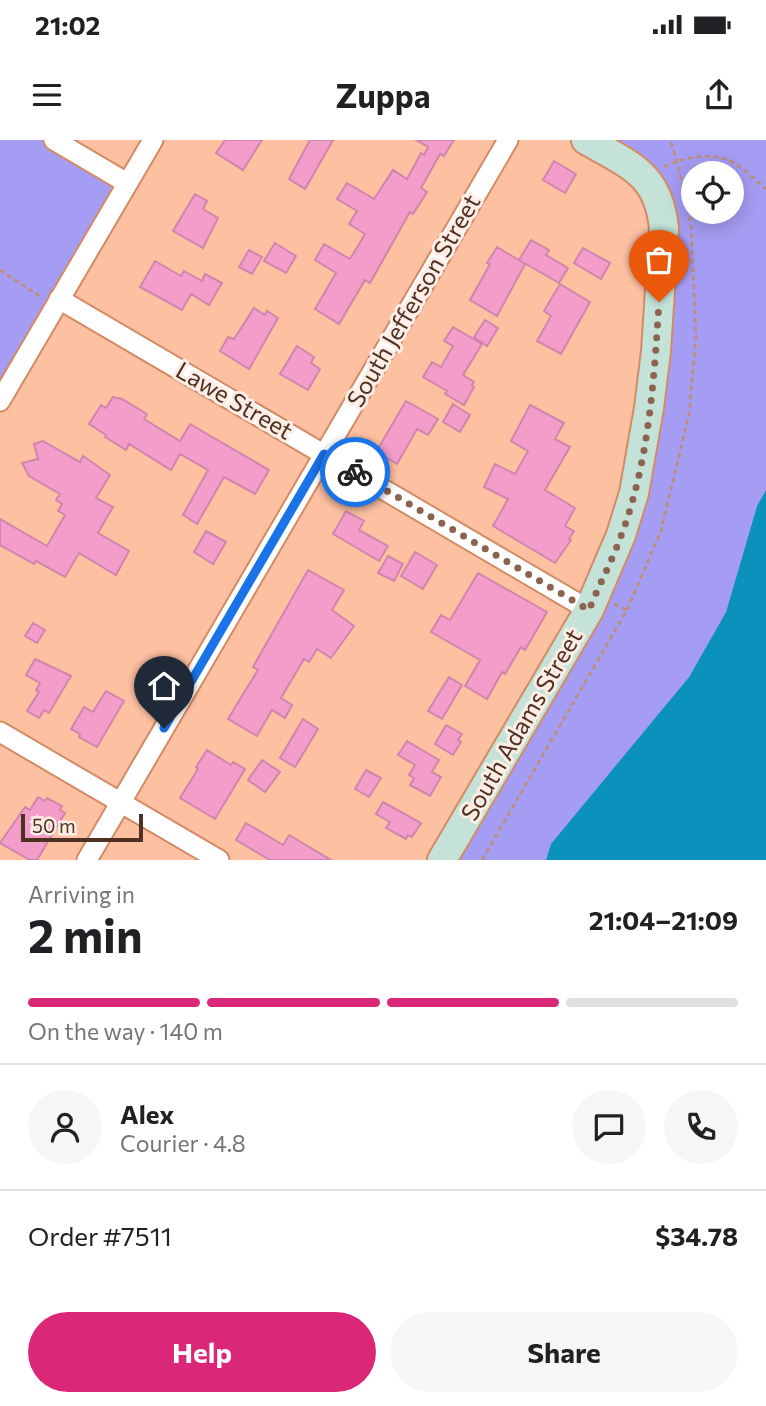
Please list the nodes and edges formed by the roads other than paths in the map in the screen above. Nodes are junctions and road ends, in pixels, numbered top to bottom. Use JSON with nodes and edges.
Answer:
{"nodes":[{"id":1,"x":54,"y":140,"type":"edge"},
{"id":2,"x":153,"y":140,"type":"edge"},
{"id":3,"x":508,"y":140,"type":"edge"},
{"id":4,"x":586,"y":140,"type":"edge"},
{"id":5,"x":127,"y":183,"type":"junction"},
{"id":6,"x":57,"y":303,"type":"junction"},
{"id":7,"x":0,"y":401,"type":"edge"},
{"id":8,"x":324,"y":454,"type":"junction"},
{"id":9,"x":589,"y":610,"type":"junction"},
{"id":10,"x":0,"y":732,"type":"edge"},
{"id":11,"x":120,"y":802,"type":"junction"},
{"id":12,"x":87,"y":860,"type":"edge"},
{"id":13,"x":219,"y":860,"type":"edge"},
{"id":14,"x":442,"y":860,"type":"edge"}],
"edges":[{"from":1,"to":5,"type":"street"},
{"from":2,"to":5,"type":"street"},
{"from":3,"to":8,"type":"street","name":"South Jefferson Street"},
{"from":4,"to":9,"type":"street","name":"South Adams Street"},
{"from":5,"to":6,"type":"street"},
{"from":6,"to":7,"type":"street"},
{"from":6,"to":8,"type":"street","name":"Lawe Street"},
{"from":8,"to":9,"type":"street","name":"Lawe Street"},
{"from":8,"to":11,"type":"street","name":"South Jefferson Street"},
{"from":9,"to":14,"type":"street","name":"South Adams Street"},
{"from":10,"to":11,"type":"street"},
{"from":11,"to":12,"type":"street","name":"South Jefferson Street"},
{"from":11,"to":13,"type":"street"}]}
